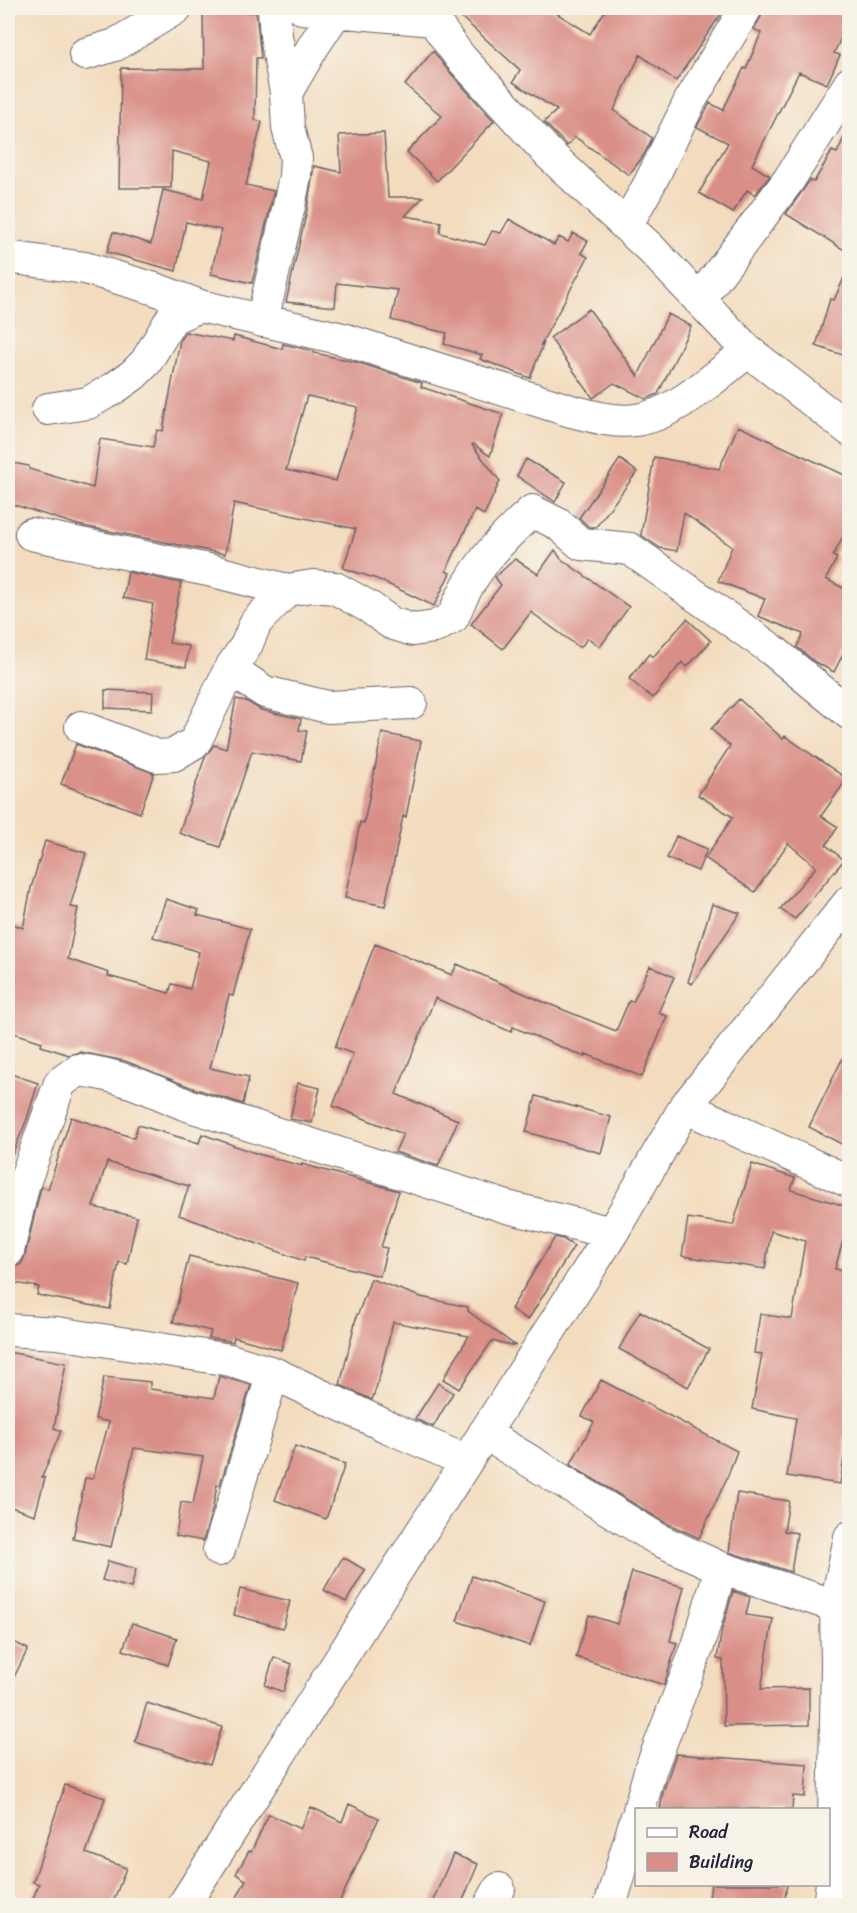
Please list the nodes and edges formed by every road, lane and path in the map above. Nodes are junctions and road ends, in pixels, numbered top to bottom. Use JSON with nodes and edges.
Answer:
{"nodes":[{"id":1,"x":176,"y":8,"type":"edge"},
{"id":2,"x":274,"y":8,"type":"edge"},
{"id":3,"x":302,"y":8,"type":"edge"},
{"id":4,"x":746,"y":8,"type":"edge"},
{"id":5,"x":336,"y":12,"type":"junction"},
{"id":6,"x":430,"y":14,"type":"edge"},
{"id":7,"x":85,"y":54,"type":"dead end"},
{"id":8,"x":849,"y":83,"type":"edge"},
{"id":9,"x":286,"y":93,"type":"junction"},
{"id":10,"x":626,"y":226,"type":"junction"},
{"id":11,"x":8,"y":257,"type":"edge"},
{"id":12,"x":699,"y":300,"type":"junction"},
{"id":13,"x":200,"y":306,"type":"junction"},
{"id":14,"x":262,"y":321,"type":"junction"},
{"id":15,"x":748,"y":351,"type":"junction"},
{"id":16,"x":48,"y":409,"type":"dead end"},
{"id":17,"x":849,"y":430,"type":"edge"},
{"id":18,"x":31,"y":534,"type":"dead end"},
{"id":19,"x":287,"y":590,"type":"junction"},
{"id":20,"x":230,"y":669,"type":"junction"},
{"id":21,"x":411,"y":703,"type":"dead end"},
{"id":22,"x":849,"y":714,"type":"edge"},
{"id":23,"x":81,"y":727,"type":"dead end"},
{"id":24,"x":848,"y":907,"type":"edge"},
{"id":25,"x":685,"y":1107,"type":"junction"},
{"id":26,"x":849,"y":1182,"type":"edge"},
{"id":27,"x":612,"y":1233,"type":"junction"},
{"id":28,"x":8,"y":1251,"type":"edge"},
{"id":29,"x":8,"y":1330,"type":"edge"},
{"id":30,"x":273,"y":1373,"type":"junction"},
{"id":31,"x":484,"y":1433,"type":"junction"},
{"id":32,"x":465,"y":1461,"type":"junction"},
{"id":33,"x":849,"y":1537,"type":"edge"},
{"id":34,"x":219,"y":1550,"type":"dead end"},
{"id":35,"x":721,"y":1568,"type":"junction"},
{"id":36,"x":836,"y":1606,"type":"junction"},
{"id":37,"x":842,"y":1759,"type":"edge"},
{"id":38,"x":639,"y":1808,"type":"edge"},
{"id":39,"x":635,"y":1822,"type":"edge"},
{"id":40,"x":183,"y":1905,"type":"edge"},
{"id":41,"x":610,"y":1905,"type":"edge"},
{"id":42,"x":830,"y":1905,"type":"edge"}],
"edges":[{"from":1,"to":7,"type":"street"},
{"from":2,"to":9,"type":"street"},
{"from":3,"to":5,"type":"street"},
{"from":4,"to":10,"type":"street"},
{"from":5,"to":6,"type":"street"},
{"from":5,"to":9,"type":"street"},
{"from":6,"to":10,"type":"street"},
{"from":8,"to":12,"type":"street"},
{"from":9,"to":14,"type":"street"},
{"from":10,"to":12,"type":"street"},
{"from":11,"to":13,"type":"street"},
{"from":12,"to":15,"type":"street"},
{"from":13,"to":14,"type":"street"},
{"from":13,"to":16,"type":"street"},
{"from":14,"to":15,"type":"street"},
{"from":15,"to":17,"type":"street"},
{"from":18,"to":19,"type":"street"},
{"from":19,"to":20,"type":"street"},
{"from":19,"to":22,"type":"street"},
{"from":20,"to":21,"type":"street"},
{"from":20,"to":23,"type":"street"},
{"from":24,"to":25,"type":"street"},
{"from":25,"to":26,"type":"street"},
{"from":25,"to":27,"type":"street"},
{"from":27,"to":28,"type":"street"},
{"from":27,"to":31,"type":"street"},
{"from":29,"to":30,"type":"street"},
{"from":30,"to":32,"type":"street"},
{"from":30,"to":34,"type":"street"},
{"from":31,"to":32,"type":"street"},
{"from":31,"to":35,"type":"street"},
{"from":32,"to":40,"type":"street"},
{"from":33,"to":36,"type":"street"},
{"from":35,"to":36,"type":"street"},
{"from":35,"to":38,"type":"street"},
{"from":36,"to":37,"type":"street"},
{"from":37,"to":42,"type":"street"},
{"from":39,"to":41,"type":"street"}]}
